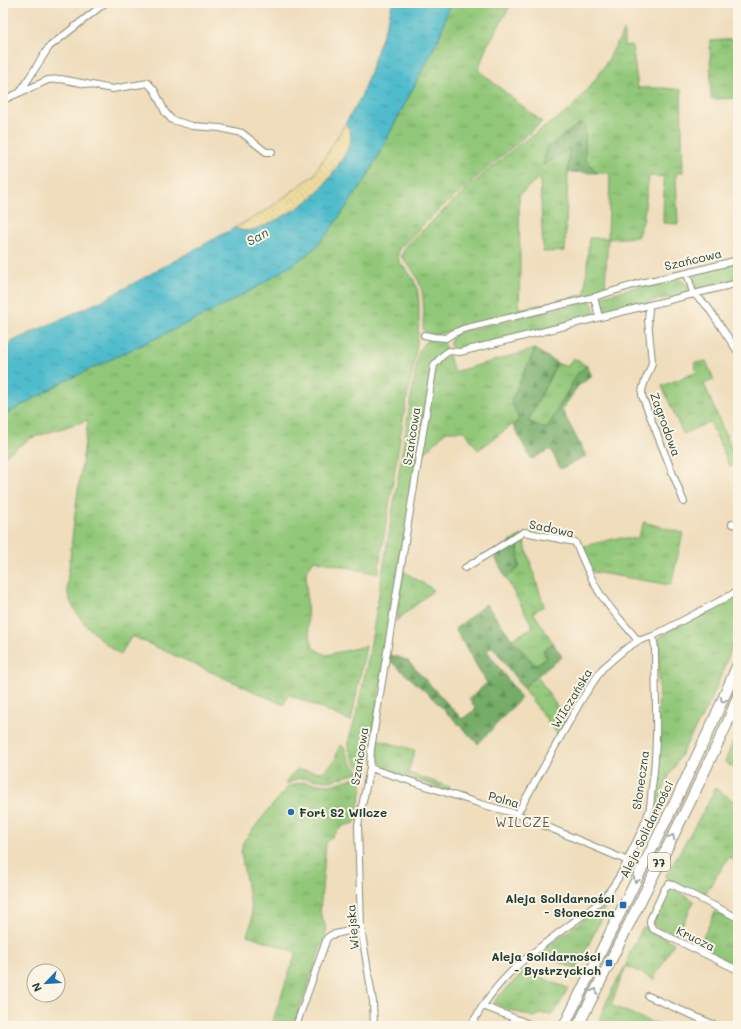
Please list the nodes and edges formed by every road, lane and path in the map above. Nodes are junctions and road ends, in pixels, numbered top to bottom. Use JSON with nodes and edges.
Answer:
{"nodes":[{"id":1,"x":105,"y":3,"type":"edge"},
{"id":2,"x":20,"y":92,"type":"junction"},
{"id":3,"x":3,"y":100,"type":"edge"},
{"id":4,"x":272,"y":152,"type":"dead end"},
{"id":5,"x":738,"y":260,"type":"edge"},
{"id":6,"x":687,"y":273,"type":"junction"},
{"id":7,"x":738,"y":283,"type":"edge"},
{"id":8,"x":694,"y":293,"type":"junction"},
{"id":9,"x":594,"y":297,"type":"junction"},
{"id":10,"x":648,"y":305,"type":"junction"},
{"id":11,"x":599,"y":317,"type":"junction"},
{"id":12,"x":424,"y":335,"type":"dead end"},
{"id":13,"x":446,"y":338,"type":"junction"},
{"id":14,"x":449,"y":351,"type":"junction"},
{"id":15,"x":738,"y":352,"type":"edge"},
{"id":16,"x":684,"y":502,"type":"dead end"},
{"id":17,"x":465,"y":568,"type":"dead end"},
{"id":18,"x":738,"y":590,"type":"edge"},
{"id":19,"x":653,"y":636,"type":"junction"},
{"id":20,"x":638,"y":641,"type":"junction"},
{"id":21,"x":738,"y":664,"type":"edge"},
{"id":22,"x":738,"y":696,"type":"edge"},
{"id":23,"x":370,"y":768,"type":"junction"},
{"id":24,"x":517,"y":814,"type":"junction"},
{"id":25,"x":358,"y":825,"type":"joint"},
{"id":26,"x":628,"y":861,"type":"junction"},
{"id":27,"x":738,"y":918,"type":"edge"},
{"id":28,"x":361,"y":928,"type":"junction"},
{"id":29,"x":738,"y":970,"type":"edge"},
{"id":30,"x":648,"y":996,"type":"dead end"},
{"id":31,"x":483,"y":1006,"type":"junction"},
{"id":32,"x":582,"y":1023,"type":"edge"},
{"id":33,"x":296,"y":1026,"type":"edge"},
{"id":34,"x":374,"y":1026,"type":"edge"},
{"id":35,"x":471,"y":1026,"type":"edge"},
{"id":36,"x":534,"y":1026,"type":"edge"},
{"id":37,"x":541,"y":1026,"type":"edge"},
{"id":38,"x":545,"y":1026,"type":"edge"},
{"id":39,"x":564,"y":1026,"type":"edge"},
{"id":40,"x":717,"y":1026,"type":"edge"}],
"edges":[{"from":1,"to":2,"type":"street"},
{"from":2,"to":3,"type":"street"},
{"from":2,"to":4,"type":"street"},
{"from":5,"to":6,"type":"street","name":"Szańcowa"},
{"from":6,"to":8,"type":"street"},
{"from":6,"to":9,"type":"street","name":"Szańcowa"},
{"from":7,"to":8,"type":"street"},
{"from":8,"to":10,"type":"street"},
{"from":8,"to":15,"type":"street"},
{"from":9,"to":11,"type":"street"},
{"from":9,"to":13,"type":"street","name":"Szańcowa"},
{"from":10,"to":11,"type":"street"},
{"from":10,"to":16,"type":"street","name":"Zagrodowa"},
{"from":11,"to":14,"type":"street"},
{"from":12,"to":13,"type":"street"},
{"from":13,"to":14,"type":"street"},
{"from":14,"to":23,"type":"street","name":"Szańcowa"},
{"from":17,"to":20,"type":"street","name":"Sadowa"},
{"from":18,"to":19,"type":"street","name":"WiIczańska"},
{"from":19,"to":20,"type":"street","name":"WiIczańska"},
{"from":19,"to":26,"type":"street","name":"Słoneczna"},
{"from":20,"to":24,"type":"street","name":"WiIczańska"},
{"from":21,"to":39,"type":"highway","name":"Aleja Solidarności","number":"77","one_way":true},
{"from":32,"to":22,"type":"highway","number":"77","one_way":true},
{"from":23,"to":24,"type":"street","name":"Polna"},
{"from":23,"to":25,"type":"street","name":"Szańcowa"},
{"from":24,"to":26,"type":"street","name":"Polna"},
{"from":25,"to":28,"type":"street","name":"Wiejska"},
{"from":26,"to":31,"type":"street","name":"Słoneczna"},
{"from":27,"to":29,"type":"street","name":"Krucza"},
{"from":28,"to":33,"type":"street"},
{"from":28,"to":34,"type":"street","name":"Wiejska"},
{"from":30,"to":40,"type":"street"},
{"from":31,"to":35,"type":"street","name":"Słoneczna"},
{"from":31,"to":36,"type":"street"},
{"from":37,"to":38,"type":"street"}]}
